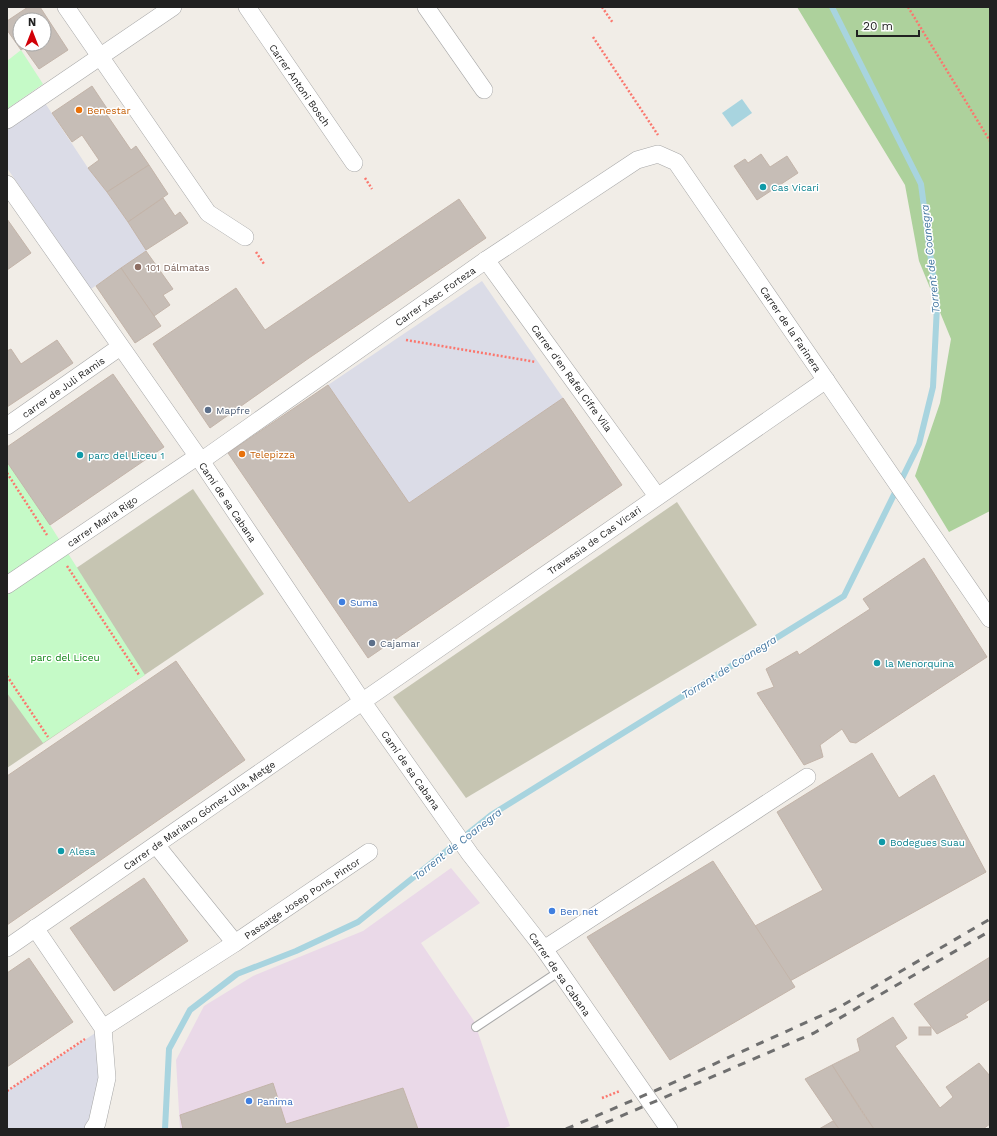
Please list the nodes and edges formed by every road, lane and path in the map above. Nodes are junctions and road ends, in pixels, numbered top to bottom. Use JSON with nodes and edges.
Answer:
{"nodes":[{"id":1,"x":66,"y":7,"type":"edge"},
{"id":2,"x":173,"y":7,"type":"edge"},
{"id":3,"x":246,"y":7,"type":"edge"},
{"id":4,"x":426,"y":7,"type":"edge"},
{"id":5,"x":602,"y":7,"type":"edge"},
{"id":6,"x":908,"y":7,"type":"edge"},
{"id":7,"x":613,"y":23,"type":"dead end"},
{"id":8,"x":593,"y":37,"type":"dead end"},
{"id":9,"x":100,"y":56,"type":"junction"},
{"id":10,"x":484,"y":90,"type":"dead end"},
{"id":11,"x":7,"y":120,"type":"edge"},
{"id":12,"x":659,"y":136,"type":"dead end"},
{"id":13,"x":990,"y":141,"type":"edge"},
{"id":14,"x":676,"y":162,"type":"joint"},
{"id":15,"x":354,"y":163,"type":"dead end"},
{"id":16,"x":7,"y":184,"type":"edge"},
{"id":17,"x":245,"y":237,"type":"dead end"},
{"id":18,"x":486,"y":260,"type":"junction"},
{"id":19,"x":378,"y":335,"type":"junction"},
{"id":20,"x":120,"y":347,"type":"junction"},
{"id":21,"x":565,"y":369,"type":"junction"},
{"id":22,"x":826,"y":380,"type":"junction"},
{"id":23,"x":7,"y":426,"type":"edge"},
{"id":24,"x":199,"y":459,"type":"junction"},
{"id":25,"x":7,"y":473,"type":"edge"},
{"id":26,"x":657,"y":496,"type":"junction"},
{"id":27,"x":58,"y":551,"type":"junction"},
{"id":28,"x":7,"y":585,"type":"edge"},
{"id":29,"x":990,"y":619,"type":"edge"},
{"id":30,"x":139,"y":675,"type":"dead end"},
{"id":31,"x":7,"y":676,"type":"edge"},
{"id":32,"x":362,"y":701,"type":"junction"},
{"id":33,"x":48,"y":737,"type":"dead end"},
{"id":34,"x":807,"y":777,"type":"dead end"},
{"id":35,"x":447,"y":822,"type":"joint"},
{"id":36,"x":156,"y":844,"type":"junction"},
{"id":37,"x":369,"y":852,"type":"dead end"},
{"id":38,"x":35,"y":928,"type":"junction"},
{"id":39,"x":235,"y":944,"type":"junction"},
{"id":40,"x":7,"y":948,"type":"edge"},
{"id":41,"x":544,"y":949,"type":"junction"},
{"id":42,"x":560,"y":971,"type":"junction"},
{"id":43,"x":476,"y":1027,"type":"dead end"},
{"id":44,"x":102,"y":1028,"type":"junction"},
{"id":45,"x":624,"y":1090,"type":"dead end"},
{"id":46,"x":7,"y":1091,"type":"edge"},
{"id":47,"x":602,"y":1098,"type":"dead end"},
{"id":48,"x":93,"y":1129,"type":"edge"},
{"id":49,"x":669,"y":1129,"type":"edge"}],
"edges":[{"from":1,"to":9,"type":"street"},
{"from":2,"to":9,"type":"street"},
{"from":3,"to":15,"type":"street","name":"Carrer Antoni Bosch"},
{"from":4,"to":10,"type":"street"},
{"from":5,"to":7,"type":"path"},
{"from":6,"to":13,"type":"path"},
{"from":8,"to":12,"type":"path"},
{"from":9,"to":11,"type":"street"},
{"from":9,"to":17,"type":"street"},
{"from":14,"to":18,"type":"street","name":"Carrer Xesc Forteza"},
{"from":14,"to":22,"type":"street","name":"Carrer de la Farinera"},
{"from":16,"to":20,"type":"street","name":"Camí de sa Cabana"},
{"from":18,"to":19,"type":"street","name":"Carrer Xesc Forteza"},
{"from":18,"to":21,"type":"street","name":"Carrer d'en Rafel Cifre Vila"},
{"from":19,"to":21,"type":"path"},
{"from":19,"to":24,"type":"street","name":"Carrer Xesc Forteza"},
{"from":20,"to":23,"type":"street","name":"carrer de Juli Ramis"},
{"from":20,"to":24,"type":"street","name":"Camí de sa Cabana"},
{"from":21,"to":26,"type":"street","name":"Carrer d'en Rafel Cifre Vila"},
{"from":22,"to":26,"type":"street","name":"Travessia de Cas Vicari"},
{"from":22,"to":29,"type":"street","name":"Carrer de la Farinera"},
{"from":24,"to":27,"type":"street","name":"carrer Maria Rigo"},
{"from":24,"to":32,"type":"street","name":"Camí de sa Cabana"},
{"from":25,"to":27,"type":"path"},
{"from":26,"to":32,"type":"street","name":"Travessia de Cas Vicari"},
{"from":27,"to":28,"type":"street","name":"carrer Maria Rigo"},
{"from":27,"to":30,"type":"path"},
{"from":31,"to":33,"type":"path"},
{"from":32,"to":35,"type":"street","name":"Camí de sa Cabana"},
{"from":32,"to":36,"type":"street","name":"Carrer de Mariano Gómez Ulla, Metge"},
{"from":34,"to":41,"type":"street"},
{"from":35,"to":41,"type":"street","name":"Carrer de sa Cabana"},
{"from":36,"to":38,"type":"street","name":"Carrer de Mariano Gómez Ulla, Metge"},
{"from":36,"to":39,"type":"street","name":"Passatge Josep Pons, Pintor"},
{"from":37,"to":39,"type":"street","name":"Passatge Josep Pons, Pintor"},
{"from":38,"to":40,"type":"street","name":"Carrer de Mariano Gómez Ulla, Metge"},
{"from":38,"to":44,"type":"street"},
{"from":39,"to":44,"type":"street","name":"Passatge Josep Pons, Pintor"},
{"from":41,"to":42,"type":"street","name":"Carrer de sa Cabana"},
{"from":42,"to":43,"type":"lane"},
{"from":42,"to":49,"type":"street","name":"Carrer de sa Cabana"},
{"from":44,"to":46,"type":"path"},
{"from":44,"to":48,"type":"street"},
{"from":45,"to":47,"type":"path"}]}
